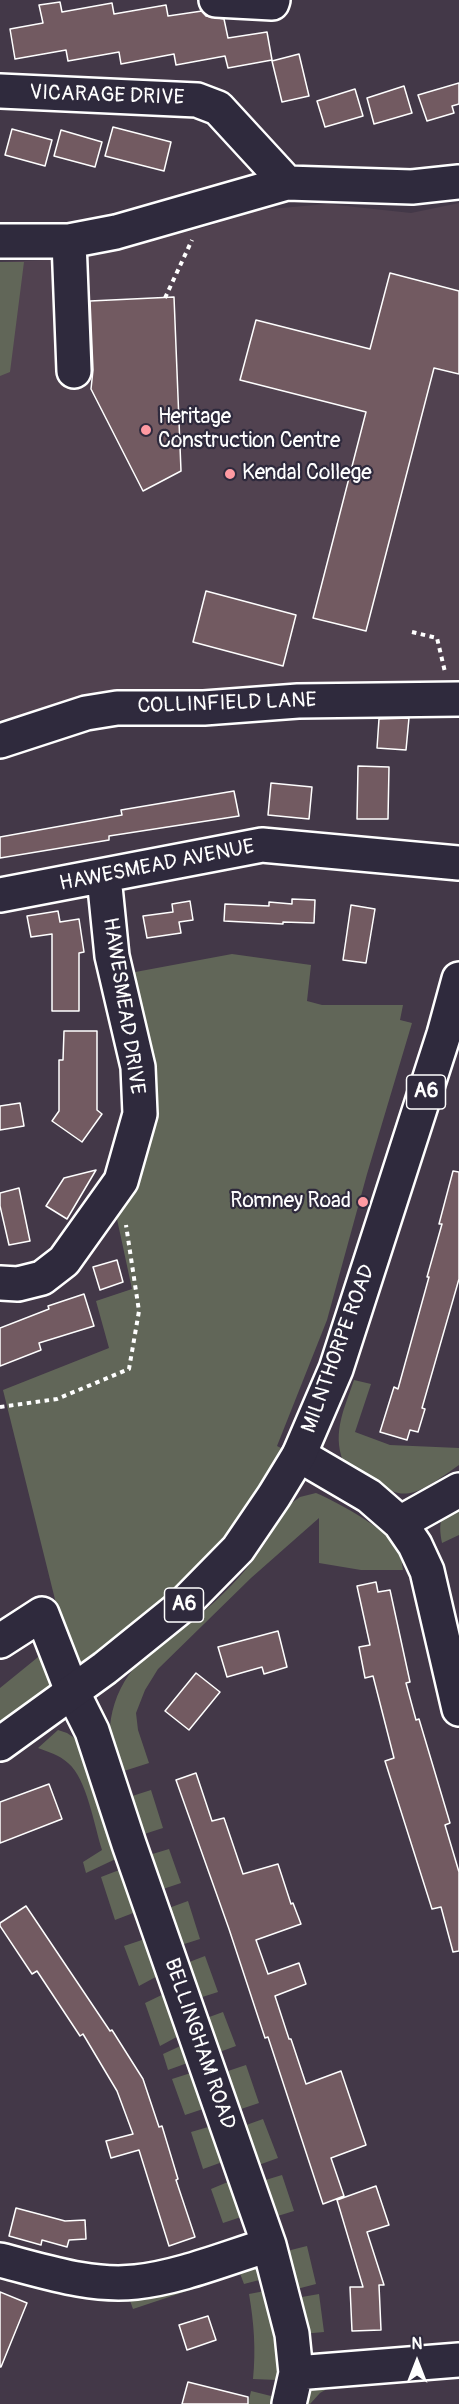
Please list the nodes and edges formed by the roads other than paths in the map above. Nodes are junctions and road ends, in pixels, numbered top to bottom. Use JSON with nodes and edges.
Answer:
{"nodes":[{"id":1,"x":216,"y":0,"type":"edge"},
{"id":2,"x":273,"y":0,"type":"edge"},
{"id":3,"x":0,"y":91,"type":"edge"},
{"id":4,"x":459,"y":182,"type":"edge"},
{"id":5,"x":287,"y":183,"type":"junction"},
{"id":6,"x":0,"y":241,"type":"edge"},
{"id":7,"x":69,"y":241,"type":"junction"},
{"id":8,"x":74,"y":370,"type":"dead end"},
{"id":9,"x":455,"y":699,"type":"edge"},
{"id":10,"x":0,"y":741,"type":"edge"},
{"id":11,"x":459,"y":863,"type":"edge"},
{"id":12,"x":104,"y":877,"type":"junction"},
{"id":13,"x":0,"y":895,"type":"edge"},
{"id":14,"x":459,"y":979,"type":"edge"},
{"id":15,"x":0,"y":1283,"type":"edge"},
{"id":16,"x":299,"y":1455,"type":"junction"},
{"id":17,"x":459,"y":1490,"type":"edge"},
{"id":18,"x":400,"y":1522,"type":"junction"},
{"id":19,"x":0,"y":1641,"type":"edge"},
{"id":20,"x":72,"y":1691,"type":"junction"},
{"id":21,"x":459,"y":1709,"type":"edge"},
{"id":22,"x":0,"y":1744,"type":"edge"},
{"id":23,"x":269,"y":2245,"type":"junction"},
{"id":24,"x":0,"y":2260,"type":"edge"},
{"id":25,"x":459,"y":2360,"type":"edge"},
{"id":26,"x":296,"y":2373,"type":"junction"},
{"id":27,"x":289,"y":2404,"type":"edge"}],
"edges":[{"from":1,"to":2,"type":"main road"},
{"from":3,"to":5,"type":"main road","name":"VICARAGE DRIVE"},
{"from":4,"to":5,"type":"main road"},
{"from":5,"to":7,"type":"main road"},
{"from":6,"to":7,"type":"main road"},
{"from":7,"to":8,"type":"main road"},
{"from":9,"to":10,"type":"main road","name":"COLLINFIELD LANE"},
{"from":11,"to":12,"type":"main road","name":"HAWESMEAD AVENUE"},
{"from":12,"to":13,"type":"main road","name":"HAWESMEAD AVENUE"},
{"from":12,"to":15,"type":"main road","name":"HAWESMEAD DRIVE"},
{"from":14,"to":16,"type":"main road","name":"MILNTHORPE ROAD","number":"A6"},
{"from":16,"to":18,"type":"main road"},
{"from":16,"to":20,"type":"main road","name":"MILNTHORPE ROAD","number":"A6"},
{"from":17,"to":18,"type":"main road"},
{"from":18,"to":21,"type":"main road"},
{"from":19,"to":20,"type":"main road","name":"BELLINGHAM ROAD"},
{"from":20,"to":22,"type":"main road","name":"MILNTHORPE ROAD","number":"A6"},
{"from":20,"to":23,"type":"main road","name":"BELLINGHAM ROAD"},
{"from":23,"to":24,"type":"main road"},
{"from":23,"to":26,"type":"main road","name":"BELLINGHAM ROAD"},
{"from":25,"to":26,"type":"main road"},
{"from":26,"to":27,"type":"main road","name":"BELLINGHAM ROAD"}]}
